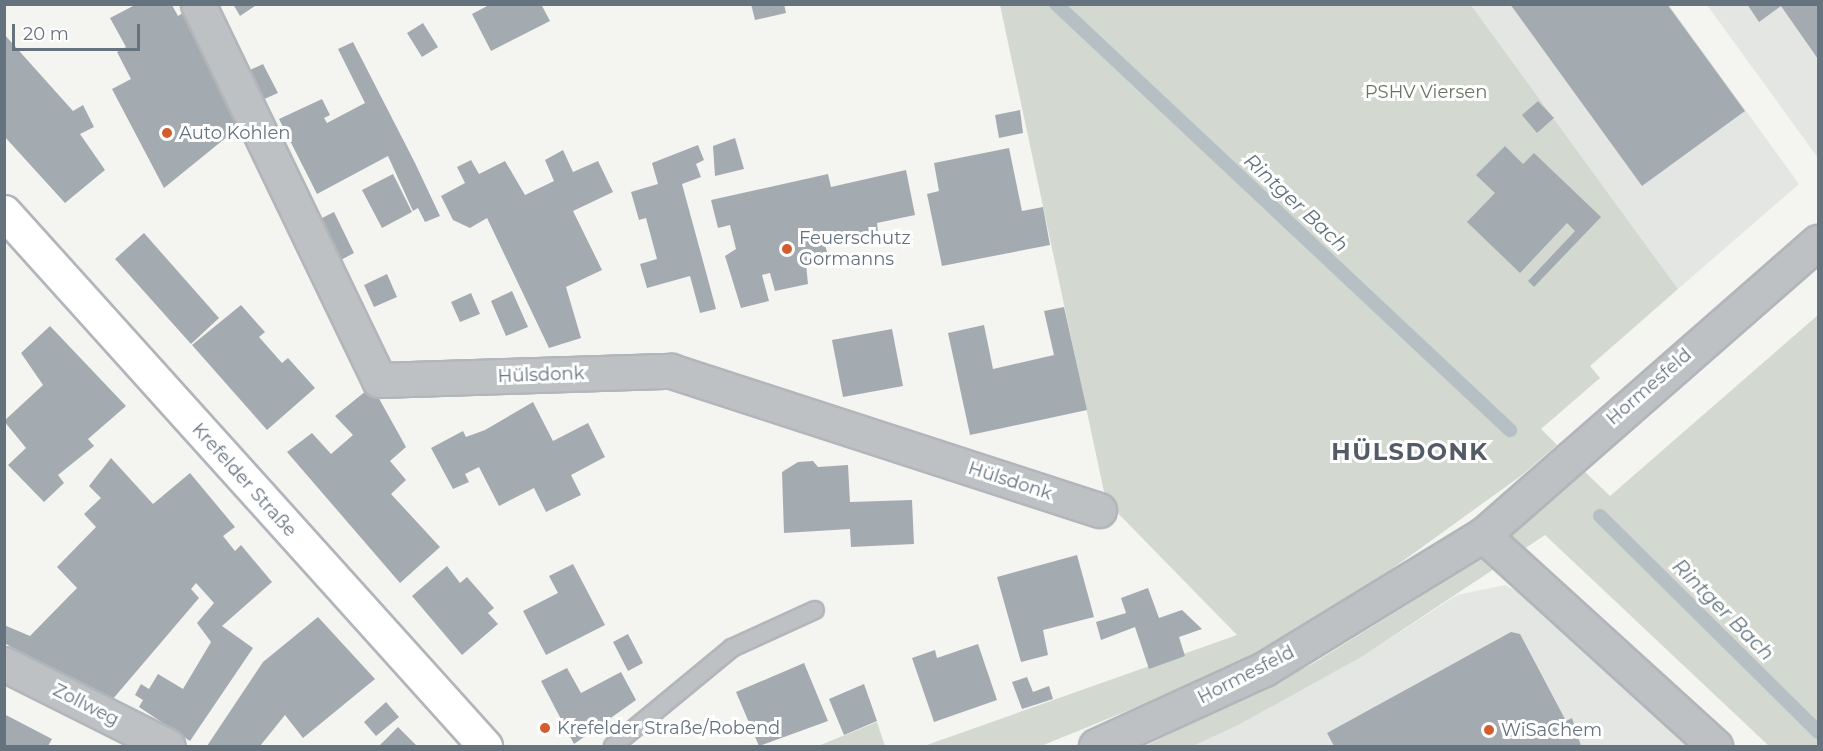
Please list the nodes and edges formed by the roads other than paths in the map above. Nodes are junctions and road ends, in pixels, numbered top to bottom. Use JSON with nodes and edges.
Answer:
{"nodes":[{"id":1,"x":198,"y":4,"type":"edge"},
{"id":2,"x":4,"y":212,"type":"edge"},
{"id":3,"x":1818,"y":242,"type":"edge"},
{"id":4,"x":1099,"y":510,"type":"dead end"},
{"id":5,"x":1493,"y":527,"type":"junction"},
{"id":6,"x":815,"y":610,"type":"dead end"},
{"id":7,"x":4,"y":664,"type":"edge"},
{"id":8,"x":168,"y":747,"type":"edge"},
{"id":9,"x":485,"y":747,"type":"edge"},
{"id":10,"x":614,"y":747,"type":"edge"},
{"id":11,"x":1096,"y":747,"type":"edge"},
{"id":12,"x":1715,"y":747,"type":"edge"}],
"edges":[{"from":1,"to":4,"type":"street","name":"Hülsdonk"},
{"from":2,"to":9,"type":"main road","name":"Krefelder Straße"},
{"from":3,"to":5,"type":"street","name":"Hormesfeld"},
{"from":5,"to":11,"type":"street","name":"Hormesfeld"},
{"from":5,"to":12,"type":"street"},
{"from":6,"to":10,"type":"lane"},
{"from":7,"to":8,"type":"street","name":"Zollweg"}]}
